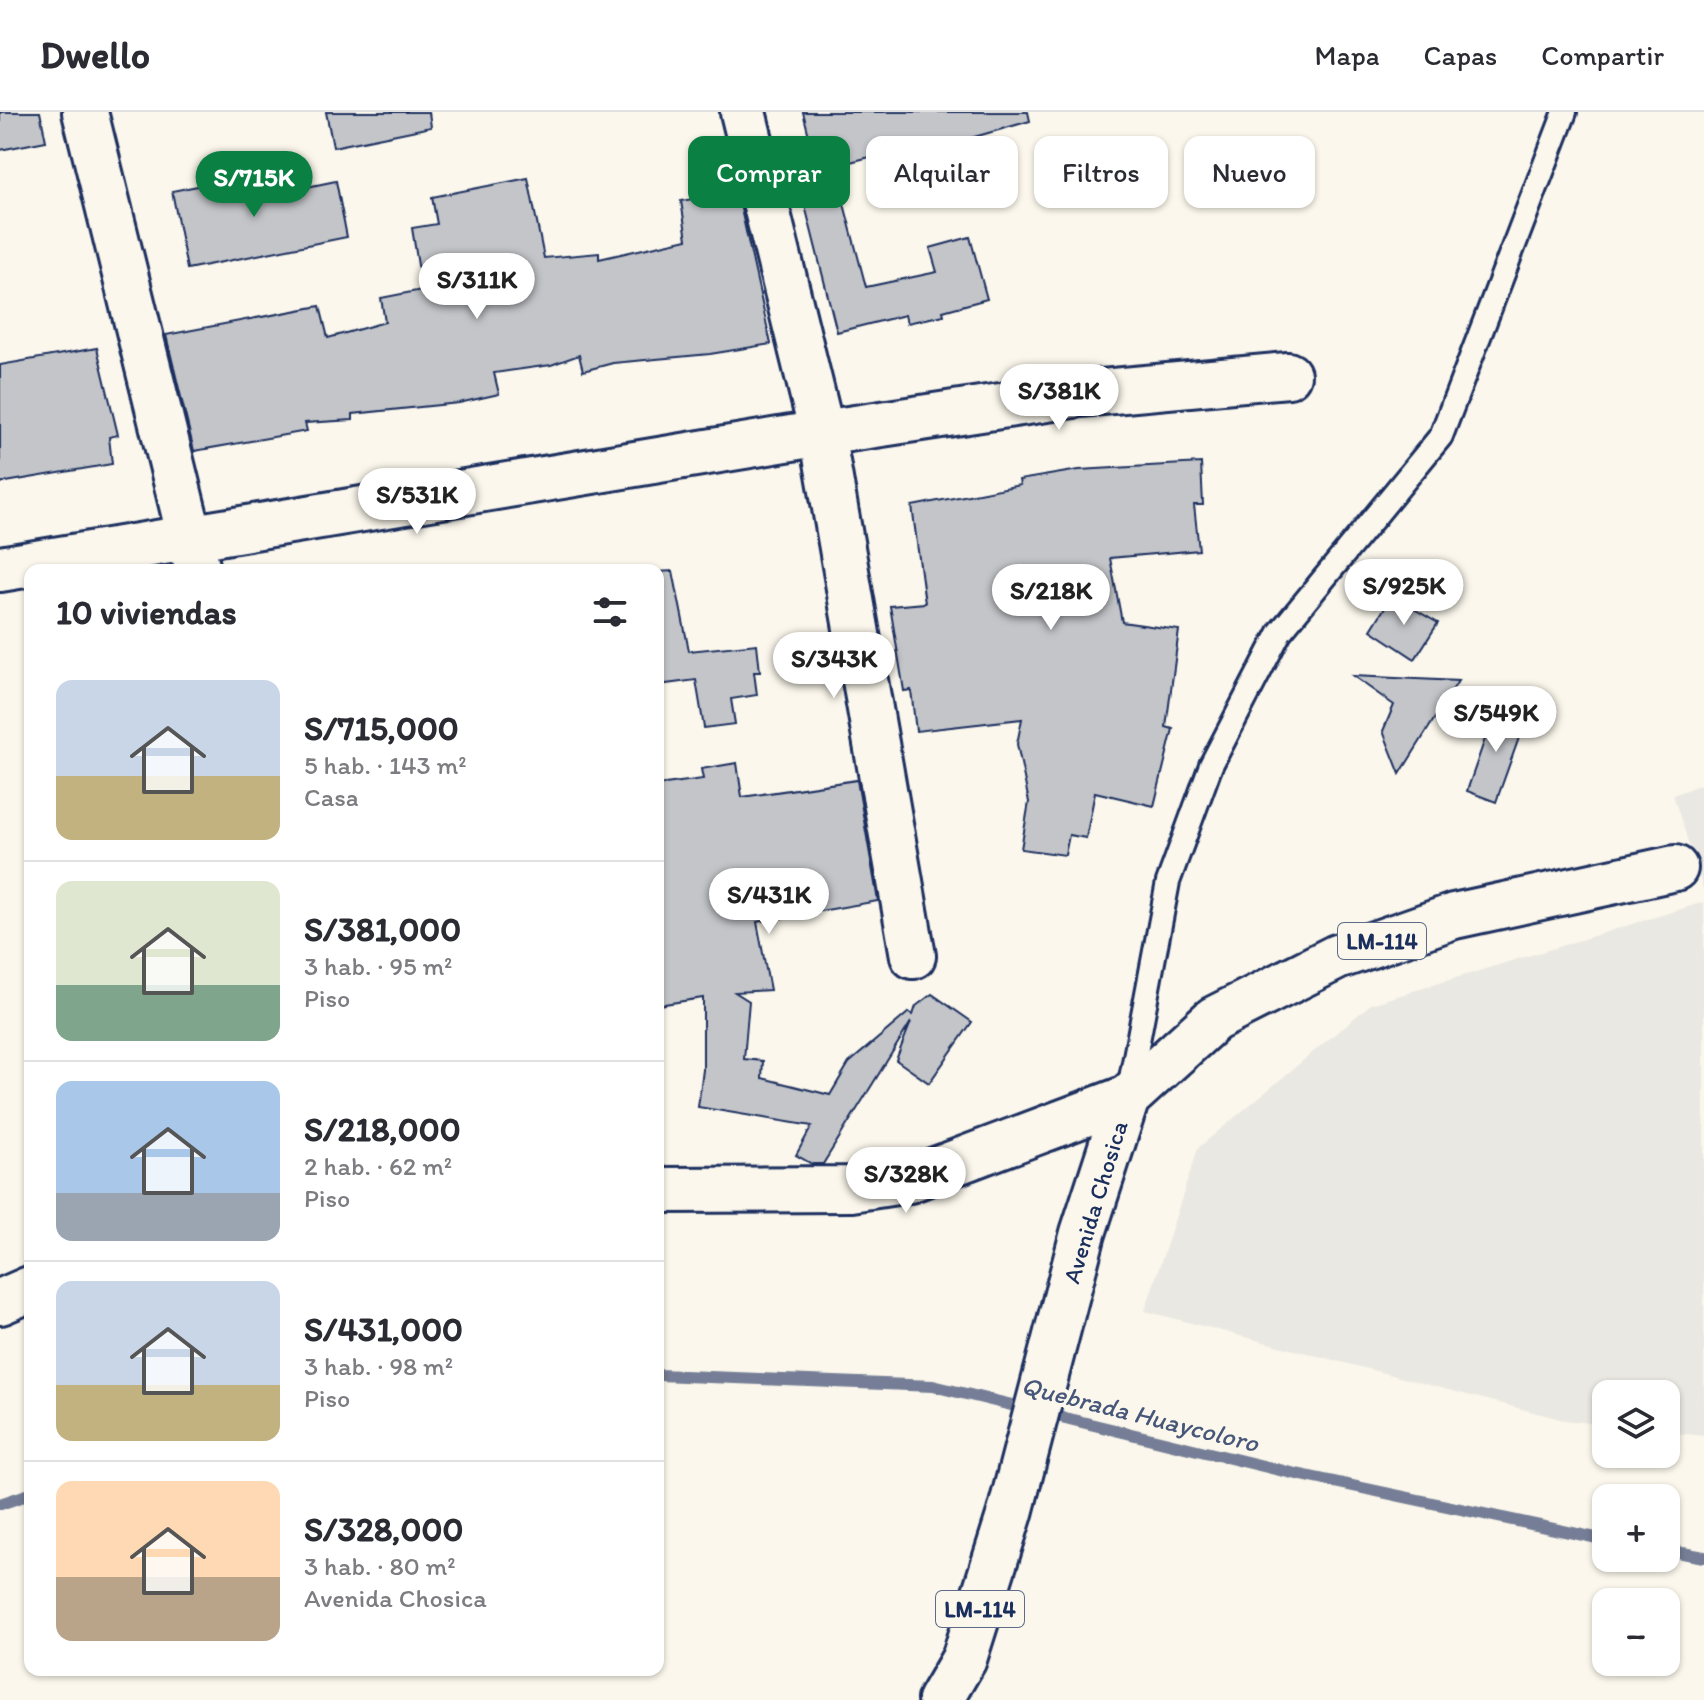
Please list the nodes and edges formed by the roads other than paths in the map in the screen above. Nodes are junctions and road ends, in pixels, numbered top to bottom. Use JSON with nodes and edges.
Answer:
{"nodes":[{"id":1,"x":85,"y":112,"type":"edge"},
{"id":2,"x":743,"y":112,"type":"edge"},
{"id":3,"x":1565,"y":112,"type":"edge"},
{"id":4,"x":1288,"y":375,"type":"dead end"},
{"id":5,"x":822,"y":433,"type":"junction"},
{"id":6,"x":195,"y":554,"type":"edge"},
{"id":7,"x":65,"y":564,"type":"edge"},
{"id":8,"x":24,"y":567,"type":"edge"},
{"id":9,"x":0,"y":569,"type":"edge"},
{"id":10,"x":1675,"y":868,"type":"dead end"},
{"id":11,"x":913,"y":956,"type":"dead end"},
{"id":12,"x":1127,"y":1098,"type":"junction"},
{"id":13,"x":664,"y":1190,"type":"edge"},
{"id":14,"x":24,"y":1292,"type":"edge"},
{"id":15,"x":0,"y":1302,"type":"edge"},
{"id":16,"x":940,"y":1700,"type":"edge"}],
"edges":[{"from":1,"to":6,"type":"street"},
{"from":2,"to":5,"type":"street"},
{"from":3,"to":12,"type":"lane"},
{"from":4,"to":5,"type":"street"},
{"from":5,"to":6,"type":"street"},
{"from":5,"to":11,"type":"street"},
{"from":6,"to":7,"type":"street"},
{"from":8,"to":9,"type":"street"},
{"from":10,"to":12,"type":"street","name":"Avenida Chosica","number":"LM-114"},
{"from":12,"to":13,"type":"street"},
{"from":12,"to":16,"type":"street","name":"Avenida Chosica","number":"LM-114"},
{"from":14,"to":15,"type":"street"}]}
